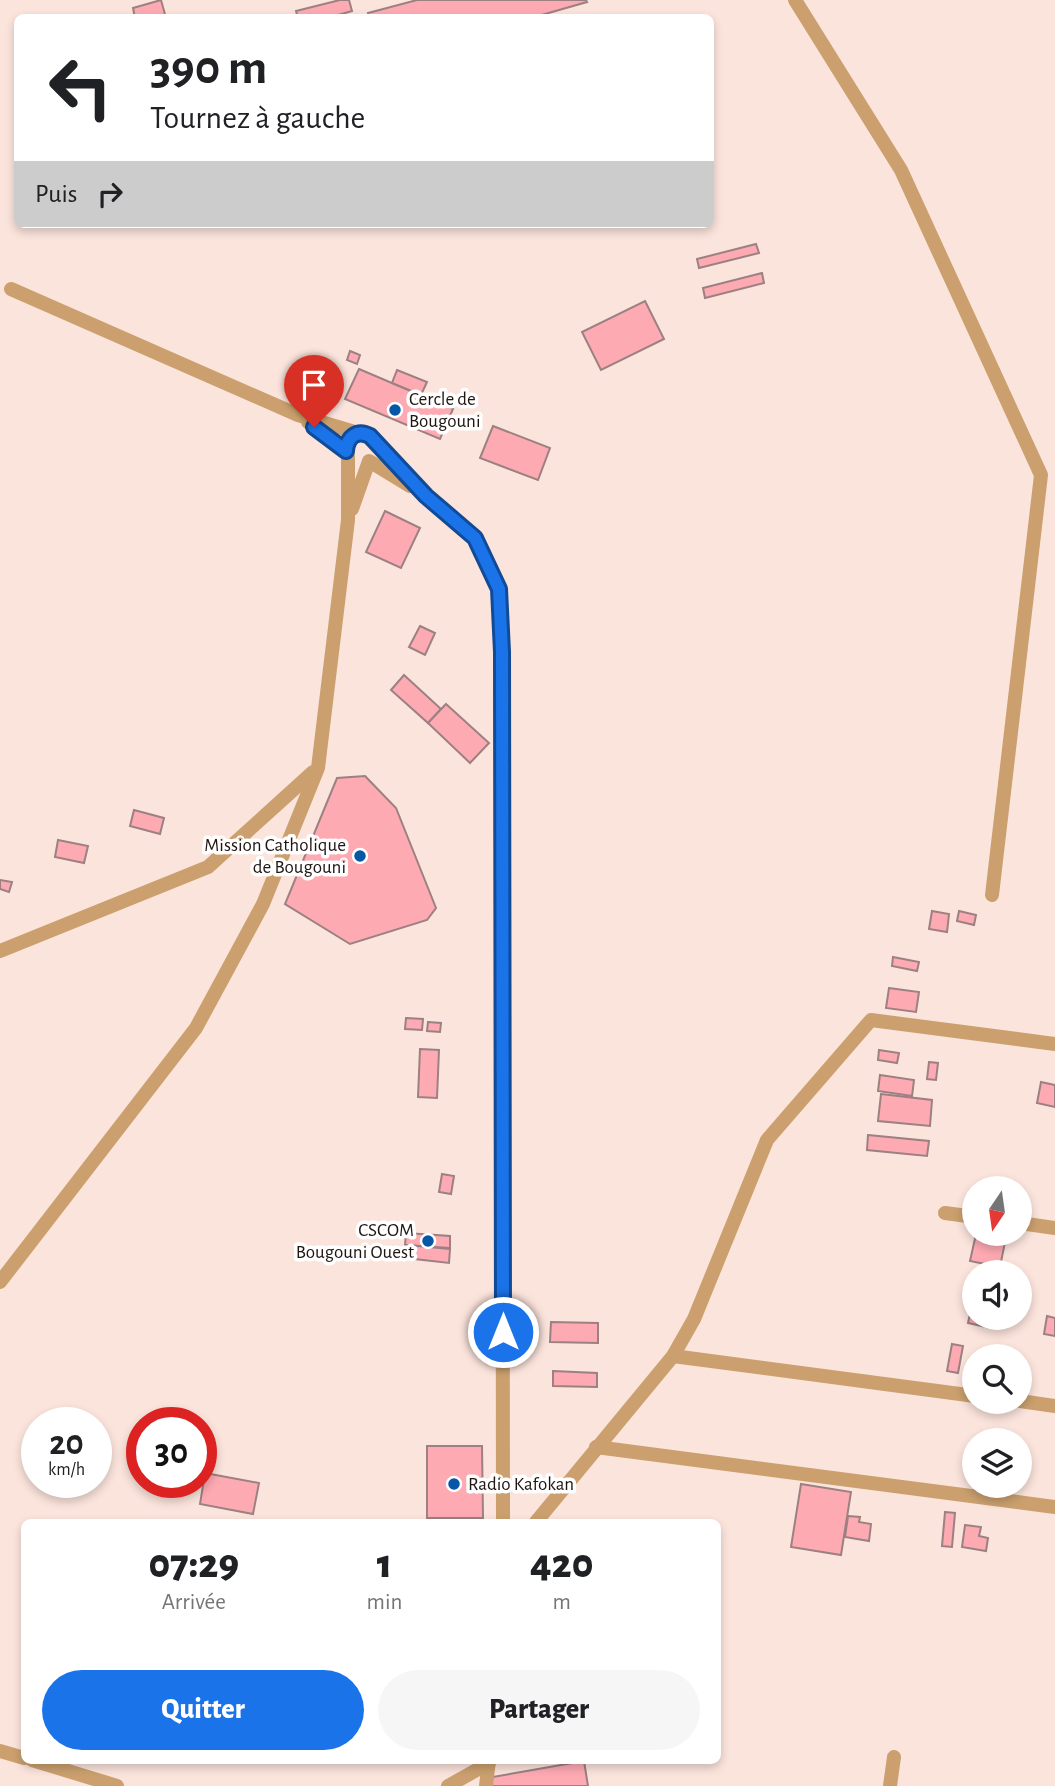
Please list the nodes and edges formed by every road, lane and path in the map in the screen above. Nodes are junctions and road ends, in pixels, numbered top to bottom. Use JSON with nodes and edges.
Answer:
{"nodes":[{"id":1,"x":795,"y":0,"type":"edge"},
{"id":2,"x":11,"y":289,"type":"dead end"},
{"id":3,"x":299,"y":415,"type":"junction"},
{"id":4,"x":358,"y":433,"type":"junction"},
{"id":5,"x":374,"y":440,"type":"junction"},
{"id":6,"x":347,"y":454,"type":"junction"},
{"id":7,"x":369,"y":461,"type":"junction"},
{"id":8,"x":426,"y":496,"type":"junction"},
{"id":9,"x":348,"y":520,"type":"junction"},
{"id":10,"x":318,"y":768,"type":"junction"},
{"id":11,"x":992,"y":895,"type":"dead end"},
{"id":12,"x":0,"y":951,"type":"edge"},
{"id":13,"x":1055,"y":1044,"type":"edge"},
{"id":14,"x":945,"y":1213,"type":"dead end"},
{"id":15,"x":962,"y":1215,"type":"edge"},
{"id":16,"x":1032,"y":1225,"type":"edge"},
{"id":17,"x":1055,"y":1228,"type":"edge"},
{"id":18,"x":0,"y":1282,"type":"edge"},
{"id":19,"x":673,"y":1356,"type":"junction"},
{"id":20,"x":962,"y":1394,"type":"edge"},
{"id":21,"x":1032,"y":1403,"type":"edge"},
{"id":22,"x":1055,"y":1406,"type":"edge"},
{"id":23,"x":596,"y":1447,"type":"junction"},
{"id":24,"x":1055,"y":1507,"type":"edge"},
{"id":25,"x":503,"y":1519,"type":"edge"},
{"id":26,"x":538,"y":1519,"type":"edge"},
{"id":27,"x":0,"y":1751,"type":"edge"},
{"id":28,"x":21,"y":1757,"type":"edge"},
{"id":29,"x":894,"y":1757,"type":"dead end"},
{"id":30,"x":45,"y":1764,"type":"edge"},
{"id":31,"x":486,"y":1764,"type":"edge"},
{"id":32,"x":489,"y":1764,"type":"edge"},
{"id":33,"x":117,"y":1786,"type":"edge"},
{"id":34,"x":448,"y":1786,"type":"edge"},
{"id":35,"x":486,"y":1786,"type":"edge"},
{"id":36,"x":890,"y":1786,"type":"edge"}],
"edges":[{"from":1,"to":11,"type":"street"},
{"from":2,"to":3,"type":"street"},
{"from":3,"to":4,"type":"street"},
{"from":3,"to":6,"type":"street"},
{"from":4,"to":5,"type":"street"},
{"from":4,"to":6,"type":"street"},
{"from":5,"to":7,"type":"street"},
{"from":5,"to":8,"type":"street"},
{"from":6,"to":7,"type":"street"},
{"from":6,"to":9,"type":"street"},
{"from":7,"to":8,"type":"street"},
{"from":7,"to":9,"type":"street"},
{"from":8,"to":25,"type":"street"},
{"from":9,"to":10,"type":"street"},
{"from":10,"to":12,"type":"street"},
{"from":10,"to":18,"type":"street"},
{"from":13,"to":19,"type":"street"},
{"from":14,"to":15,"type":"street"},
{"from":16,"to":17,"type":"street"},
{"from":19,"to":20,"type":"street"},
{"from":19,"to":23,"type":"street"},
{"from":21,"to":22,"type":"street"},
{"from":23,"to":24,"type":"street"},
{"from":23,"to":26,"type":"street"},
{"from":27,"to":28,"type":"street"},
{"from":29,"to":36,"type":"street"},
{"from":30,"to":33,"type":"street"},
{"from":31,"to":34,"type":"street"},
{"from":32,"to":35,"type":"street"}]}
